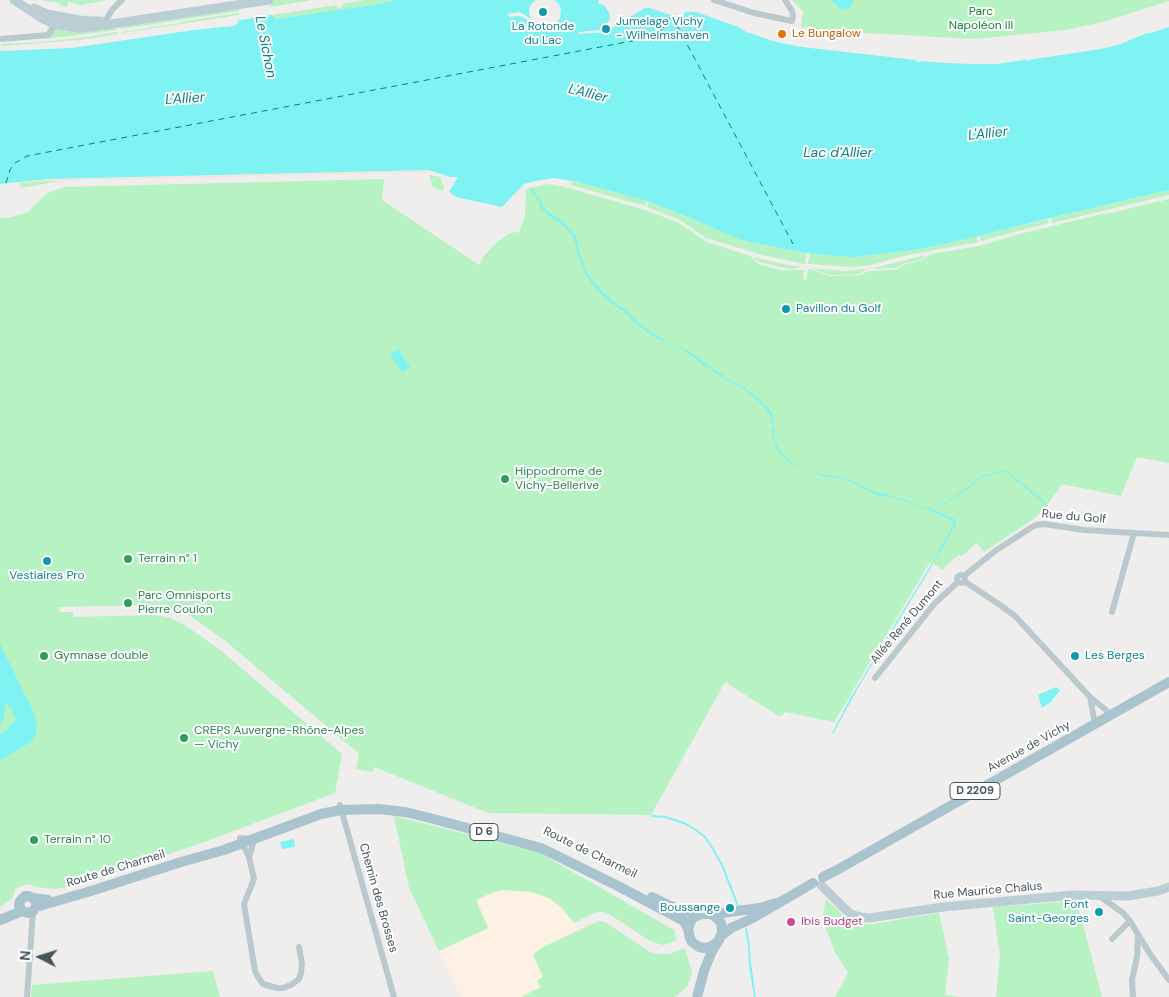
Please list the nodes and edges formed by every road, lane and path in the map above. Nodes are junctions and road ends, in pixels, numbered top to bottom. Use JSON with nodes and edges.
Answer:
{"nodes":[{"id":1,"x":14,"y":0,"type":"edge"},
{"id":2,"x":21,"y":0,"type":"edge"},
{"id":3,"x":122,"y":0,"type":"edge"},
{"id":4,"x":268,"y":0,"type":"edge"},
{"id":5,"x":714,"y":0,"type":"edge"},
{"id":6,"x":785,"y":0,"type":"edge"},
{"id":7,"x":239,"y":2,"type":"edge"},
{"id":8,"x":50,"y":14,"type":"junction"},
{"id":9,"x":106,"y":20,"type":"junction"},
{"id":10,"x":54,"y":24,"type":"junction"},
{"id":11,"x":0,"y":39,"type":"edge"},
{"id":12,"x":1134,"y":533,"type":"junction"},
{"id":13,"x":1169,"y":535,"type":"edge"},
{"id":14,"x":962,"y":580,"type":"junction"},
{"id":15,"x":1112,"y":612,"type":"dead end"},
{"id":16,"x":875,"y":678,"type":"dead end"},
{"id":17,"x":1169,"y":682,"type":"edge"},
{"id":18,"x":1090,"y":697,"type":"junction"},
{"id":19,"x":1106,"y":710,"type":"dead end"},
{"id":20,"x":1095,"y":724,"type":"junction"},
{"id":21,"x":340,"y":808,"type":"junction"},
{"id":22,"x":245,"y":839,"type":"junction"},
{"id":23,"x":249,"y":857,"type":"junction"},
{"id":24,"x":819,"y":882,"type":"junction"},
{"id":25,"x":1169,"y":887,"type":"edge"},
{"id":26,"x":1100,"y":896,"type":"junction"},
{"id":27,"x":1117,"y":897,"type":"junction"},
{"id":28,"x":780,"y":902,"type":"junction"},
{"id":29,"x":28,"y":907,"type":"junction"},
{"id":30,"x":1123,"y":913,"type":"junction"},
{"id":31,"x":711,"y":914,"type":"junction"},
{"id":32,"x":698,"y":915,"type":"junction"},
{"id":33,"x":0,"y":916,"type":"edge"},
{"id":34,"x":0,"y":920,"type":"edge"},
{"id":35,"x":1130,"y":921,"type":"junction"},
{"id":36,"x":688,"y":929,"type":"junction"},
{"id":37,"x":1138,"y":934,"type":"junction"},
{"id":38,"x":1112,"y":939,"type":"dead end"},
{"id":39,"x":719,"y":940,"type":"junction"},
{"id":40,"x":299,"y":947,"type":"dead end"},
{"id":41,"x":700,"y":947,"type":"junction"},
{"id":42,"x":1149,"y":951,"type":"junction"},
{"id":43,"x":1137,"y":954,"type":"junction"},
{"id":44,"x":1169,"y":980,"type":"edge"},
{"id":45,"x":27,"y":997,"type":"edge"},
{"id":46,"x":394,"y":997,"type":"edge"},
{"id":47,"x":695,"y":997,"type":"edge"},
{"id":48,"x":1133,"y":997,"type":"edge"}],
"edges":[{"from":1,"to":10,"type":"main road"},
{"from":2,"to":8,"type":"main road"},
{"from":3,"to":9,"type":"street"},
{"from":4,"to":7,"type":"main road"},
{"from":5,"to":6,"type":"street"},
{"from":7,"to":9,"type":"main road"},
{"from":7,"to":10,"type":"main road"},
{"from":8,"to":9,"type":"main road"},
{"from":8,"to":10,"type":"street"},
{"from":10,"to":11,"type":"street"},
{"from":12,"to":13,"type":"street","name":"Rue du Golf"},
{"from":12,"to":14,"type":"street","name":"Rue du Golf"},
{"from":12,"to":15,"type":"street"},
{"from":14,"to":16,"type":"street","name":"Allée René Dumont"},
{"from":14,"to":18,"type":"street"},
{"from":17,"to":20,"type":"main road","name":"Avenue de Vichy","number":"D 2209"},
{"from":18,"to":19,"type":"street"},
{"from":18,"to":20,"type":"street"},
{"from":20,"to":24,"type":"main road","name":"Avenue de Vichy","number":"D 2209"},
{"from":21,"to":22,"type":"main road","name":"Route de Charmeil","number":"D 6"},
{"from":21,"to":22,"type":"main road","name":"Route de Charmeil","number":"D 6"},
{"from":21,"to":32,"type":"main road","name":"Route de Charmeil","number":"D 6"},
{"from":21,"to":36,"type":"main road","name":"Route de Charmeil","number":"D 6"},
{"from":21,"to":46,"type":"street","name":"Chemin des Brosses"},
{"from":22,"to":23,"type":"street"},
{"from":22,"to":23,"type":"street"},
{"from":22,"to":29,"type":"main road","name":"Route de Charmeil","number":"D 6"},
{"from":23,"to":40,"type":"street"},
{"from":24,"to":26,"type":"main road","name":"Rue Maurice Chalus"},
{"from":24,"to":28,"type":"main road","name":"Avenue de Vichy","number":"D 2209"},
{"from":25,"to":27,"type":"main road","name":"Rue Maurice Chalus"},
{"from":26,"to":27,"type":"main road","name":"Rue Maurice Chalus"},
{"from":26,"to":30,"type":"street"},
{"from":27,"to":30,"type":"street"},
{"from":28,"to":31,"type":"main road","name":"Avenue de Vichy","number":"D 2209"},
{"from":28,"to":39,"type":"main road","name":"Avenue de Vichy","number":"D 2209"},
{"from":29,"to":33,"type":"main road"},
{"from":29,"to":34,"type":"main road","name":"Route de Charmeil","number":"D 6"},
{"from":29,"to":45,"type":"street"},
{"from":30,"to":35,"type":"street"},
{"from":31,"to":32,"type":"main road"},
{"from":31,"to":39,"type":"main road"},
{"from":32,"to":36,"type":"main road"},
{"from":35,"to":37,"type":"street"},
{"from":35,"to":38,"type":"street"},
{"from":36,"to":41,"type":"main road"},
{"from":37,"to":42,"type":"street"},
{"from":37,"to":43,"type":"street"},
{"from":39,"to":41,"type":"main road"},
{"from":39,"to":47,"type":"main road"},
{"from":41,"to":47,"type":"main road"},
{"from":42,"to":43,"type":"street"},
{"from":42,"to":44,"type":"street"},
{"from":43,"to":48,"type":"street"}]}
